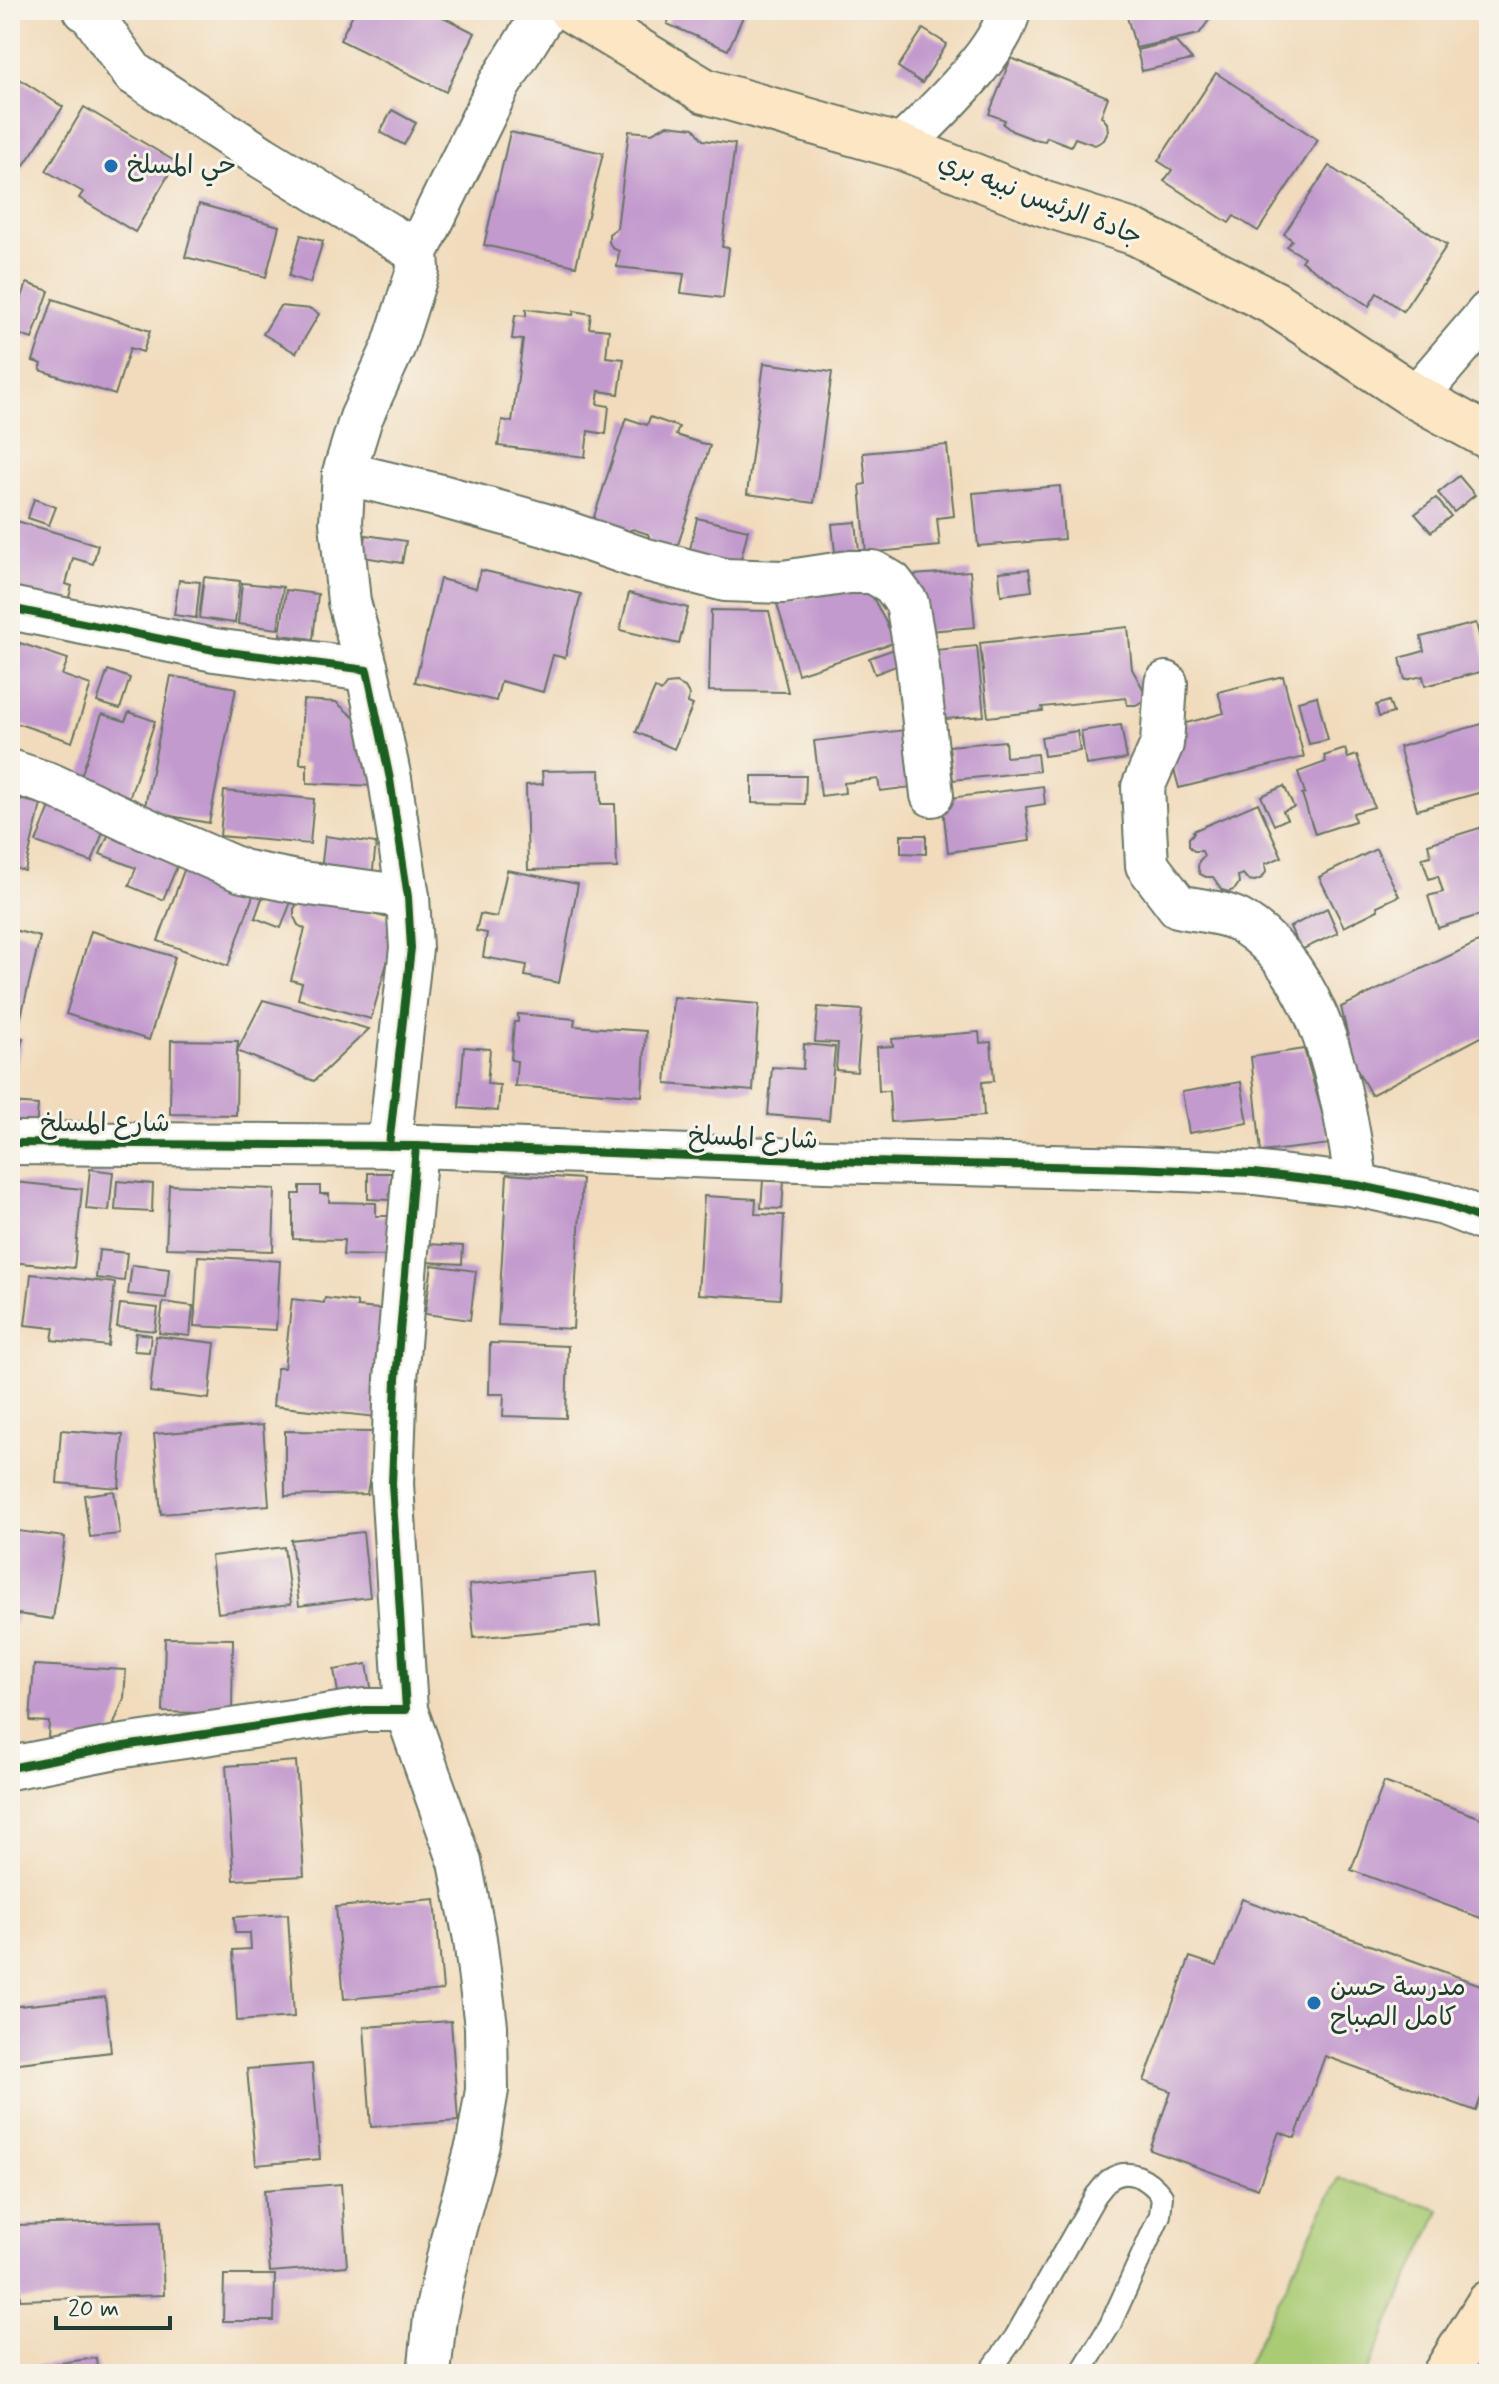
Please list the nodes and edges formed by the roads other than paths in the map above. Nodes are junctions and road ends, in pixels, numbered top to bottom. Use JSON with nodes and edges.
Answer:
{"nodes":[{"id":1,"x":85,"y":10,"type":"edge"},
{"id":2,"x":546,"y":10,"type":"edge"},
{"id":3,"x":571,"y":10,"type":"edge"},
{"id":4,"x":1009,"y":10,"type":"edge"},
{"id":5,"x":901,"y":147,"type":"junction"},
{"id":6,"x":417,"y":252,"type":"junction"},
{"id":7,"x":1489,"y":312,"type":"edge"},
{"id":8,"x":1416,"y":397,"type":"junction"},
{"id":9,"x":1489,"y":437,"type":"edge"},
{"id":10,"x":344,"y":473,"type":"junction"},
{"id":11,"x":10,"y":608,"type":"edge"},
{"id":12,"x":367,"y":670,"type":"junction"},
{"id":13,"x":1166,"y":683,"type":"dead end"},
{"id":14,"x":10,"y":771,"type":"edge"},
{"id":15,"x":932,"y":795,"type":"dead end"},
{"id":16,"x":408,"y":897,"type":"junction"},
{"id":17,"x":10,"y":1143,"type":"edge"},
{"id":18,"x":403,"y":1146,"type":"junction"},
{"id":19,"x":1357,"y":1185,"type":"junction"},
{"id":20,"x":1489,"y":1222,"type":"edge"},
{"id":21,"x":406,"y":1710,"type":"junction"},
{"id":22,"x":10,"y":1768,"type":"edge"},
{"id":23,"x":1489,"y":2303,"type":"edge"},
{"id":24,"x":429,"y":2374,"type":"edge"},
{"id":25,"x":988,"y":2374,"type":"edge"},
{"id":26,"x":1080,"y":2374,"type":"edge"},
{"id":27,"x":1445,"y":2374,"type":"edge"}],
"edges":[{"from":1,"to":6,"type":"street"},
{"from":2,"to":6,"type":"street"},
{"from":3,"to":5,"type":"main road","name":"جادة الرئيس نبيه بري"},
{"from":4,"to":5,"type":"street"},
{"from":5,"to":8,"type":"main road","name":"جادة الرئيس نبيه بري"},
{"from":6,"to":10,"type":"street"},
{"from":7,"to":8,"type":"street"},
{"from":8,"to":9,"type":"main road","name":"جادة الرئيس نبيه بري"},
{"from":10,"to":12,"type":"street"},
{"from":10,"to":15,"type":"street"},
{"from":11,"to":12,"type":"street"},
{"from":12,"to":16,"type":"street"},
{"from":13,"to":19,"type":"street"},
{"from":14,"to":16,"type":"street"},
{"from":16,"to":18,"type":"street"},
{"from":17,"to":18,"type":"street","name":"شارع المسلخ"},
{"from":18,"to":19,"type":"street","name":"شارع المسلخ"},
{"from":18,"to":21,"type":"street"},
{"from":19,"to":20,"type":"street","name":"شارع المسلخ"},
{"from":21,"to":22,"type":"street"},
{"from":21,"to":24,"type":"street"},
{"from":23,"to":27,"type":"main road"},
{"from":25,"to":26,"type":"lane"}]}
